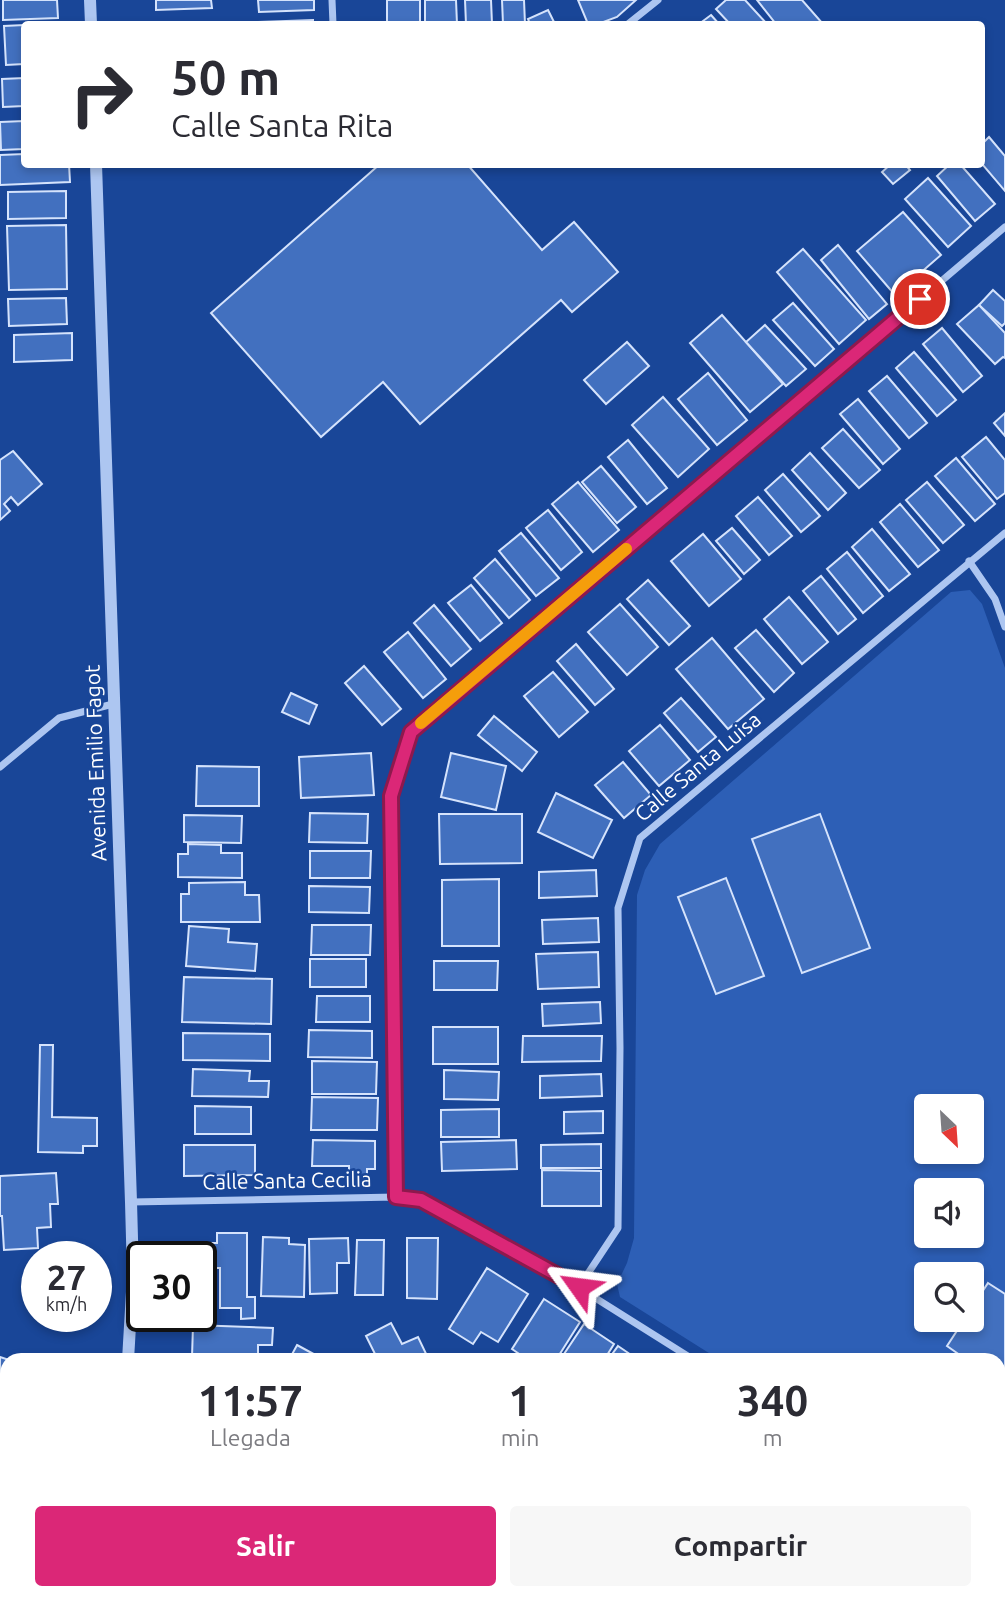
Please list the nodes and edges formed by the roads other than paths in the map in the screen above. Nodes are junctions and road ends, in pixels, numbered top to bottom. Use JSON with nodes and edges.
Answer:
{"nodes":[{"id":1,"x":90,"y":0,"type":"edge"},
{"id":2,"x":332,"y":0,"type":"edge"},
{"id":3,"x":658,"y":0,"type":"edge"},
{"id":4,"x":91,"y":21,"type":"edge"},
{"id":5,"x":333,"y":21,"type":"edge"},
{"id":6,"x":632,"y":21,"type":"edge"},
{"id":7,"x":96,"y":168,"type":"edge"},
{"id":8,"x":1005,"y":227,"type":"edge"},
{"id":9,"x":1005,"y":533,"type":"edge"},
{"id":10,"x":970,"y":561,"type":"junction"},
{"id":11,"x":1005,"y":627,"type":"edge"},
{"id":12,"x":113,"y":705,"type":"junction"},
{"id":13,"x":0,"y":767,"type":"edge"},
{"id":14,"x":396,"y":1197,"type":"junction"},
{"id":15,"x":131,"y":1202,"type":"junction"},
{"id":16,"x":579,"y":1287,"type":"junction"},
{"id":17,"x":128,"y":1353,"type":"edge"},
{"id":18,"x":683,"y":1353,"type":"edge"}],
"edges":[{"from":1,"to":4,"type":"street"},
{"from":2,"to":5,"type":"street"},
{"from":3,"to":6,"type":"street"},
{"from":7,"to":12,"type":"street","name":"Avenida Emilio Fagot"},
{"from":8,"to":14,"type":"street"},
{"from":9,"to":10,"type":"street","name":"Calle Santa Luisa"},
{"from":10,"to":11,"type":"street"},
{"from":10,"to":16,"type":"street","name":"Calle Santa Luisa"},
{"from":12,"to":13,"type":"street"},
{"from":12,"to":15,"type":"street","name":"Avenida Emilio Fagot"},
{"from":14,"to":15,"type":"street","name":"Calle Santa Cecilia"},
{"from":14,"to":16,"type":"street","name":"Calle Santa Cecilia"},
{"from":15,"to":17,"type":"street","name":"Avenida Emilio Fagot"},
{"from":16,"to":18,"type":"street","name":"Calle Santa Cecilia"}]}
